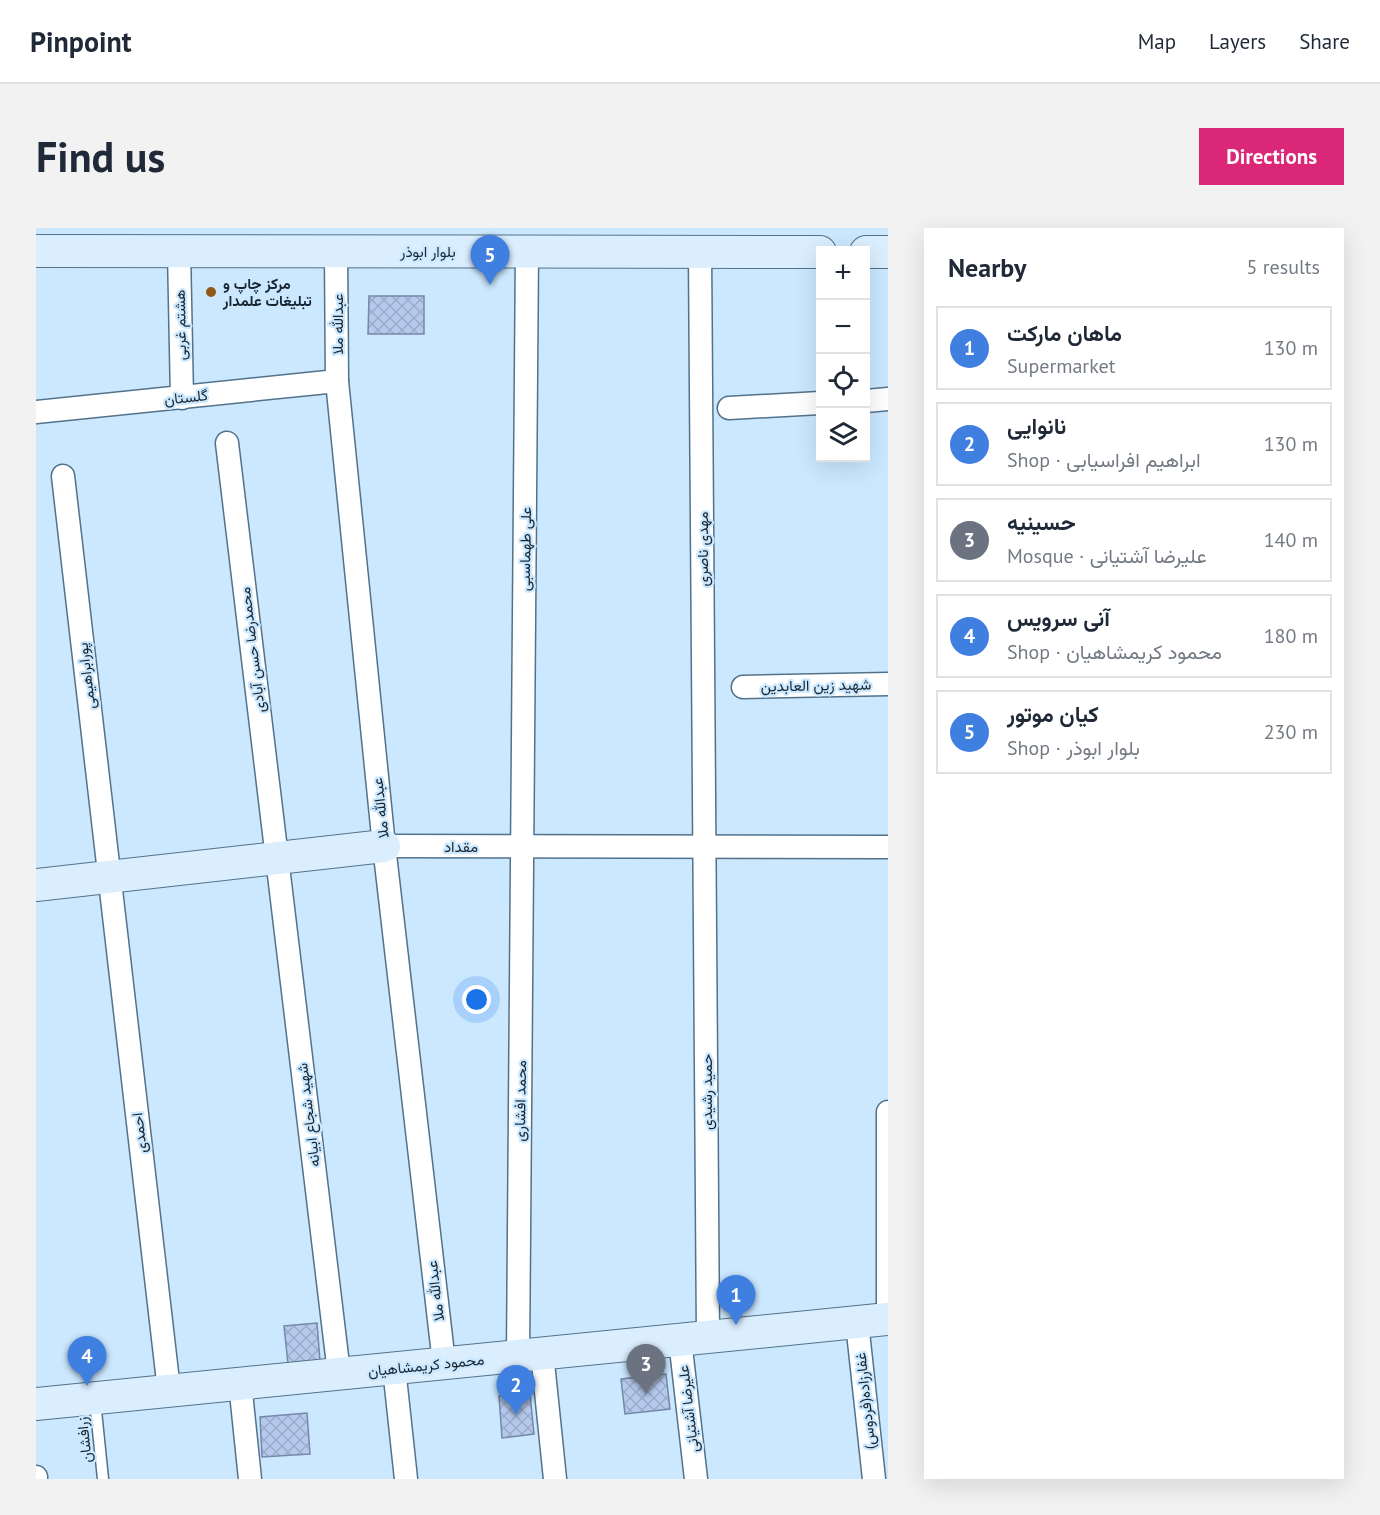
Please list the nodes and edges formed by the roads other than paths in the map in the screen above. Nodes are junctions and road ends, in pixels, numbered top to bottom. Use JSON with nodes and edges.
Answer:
{"nodes":[{"id":1,"x":36,"y":251,"type":"edge"},
{"id":2,"x":179,"y":251,"type":"junction"},
{"id":3,"x":336,"y":251,"type":"junction"},
{"id":4,"x":527,"y":251,"type":"junction"},
{"id":5,"x":700,"y":252,"type":"junction"},
{"id":6,"x":816,"y":252,"type":"edge"},
{"id":7,"x":870,"y":252,"type":"edge"},
{"id":8,"x":888,"y":252,"type":"edge"},
{"id":9,"x":337,"y":381,"type":"junction"},
{"id":10,"x":182,"y":398,"type":"junction"},
{"id":11,"x":888,"y":399,"type":"edge"},
{"id":12,"x":870,"y":401,"type":"edge"},
{"id":13,"x":816,"y":403,"type":"edge"},
{"id":14,"x":729,"y":408,"type":"dead end"},
{"id":15,"x":36,"y":412,"type":"edge"},
{"id":16,"x":227,"y":443,"type":"dead end"},
{"id":17,"x":63,"y":476,"type":"dead end"},
{"id":18,"x":888,"y":684,"type":"edge"},
{"id":19,"x":743,"y":687,"type":"dead end"},
{"id":20,"x":384,"y":846,"type":"junction"},
{"id":21,"x":522,"y":846,"type":"junction"},
{"id":22,"x":704,"y":846,"type":"junction"},
{"id":23,"x":888,"y":847,"type":"edge"},
{"id":24,"x":277,"y":858,"type":"junction"},
{"id":25,"x":109,"y":876,"type":"junction"},
{"id":26,"x":36,"y":885,"type":"edge"},
{"id":27,"x":888,"y":1112,"type":"edge"},
{"id":28,"x":888,"y":1319,"type":"edge"},
{"id":29,"x":857,"y":1323,"type":"junction"},
{"id":30,"x":694,"y":1339,"type":"junction"},
{"id":31,"x":530,"y":1354,"type":"junction"},
{"id":32,"x":444,"y":1363,"type":"junction"},
{"id":33,"x":394,"y":1368,"type":"junction"},
{"id":34,"x":339,"y":1373,"type":"junction"},
{"id":35,"x":240,"y":1383,"type":"junction"},
{"id":36,"x":169,"y":1390,"type":"junction"},
{"id":37,"x":95,"y":1398,"type":"junction"},
{"id":38,"x":36,"y":1404,"type":"edge"},
{"id":39,"x":103,"y":1479,"type":"edge"},
{"id":40,"x":250,"y":1479,"type":"edge"},
{"id":41,"x":406,"y":1479,"type":"edge"},
{"id":42,"x":555,"y":1479,"type":"edge"},
{"id":43,"x":696,"y":1479,"type":"edge"},
{"id":44,"x":874,"y":1479,"type":"edge"}],
"edges":[{"from":1,"to":2,"type":"street","name":"بلوار ابوذر"},
{"from":2,"to":3,"type":"street","name":"بلوار ابوذر"},
{"from":2,"to":10,"type":"street","name":"هشتم غربی"},
{"from":3,"to":4,"type":"street","name":"بلوار ابوذر"},
{"from":3,"to":9,"type":"street","name":"عبدالله ملا"},
{"from":4,"to":5,"type":"street","name":"بلوار ابوذر"},
{"from":4,"to":21,"type":"street","name":"علی طهماسبی"},
{"from":5,"to":6,"type":"street","name":"بلوار ابوذر"},
{"from":5,"to":22,"type":"street","name":"مهدی ناصری"},
{"from":7,"to":8,"type":"street"},
{"from":9,"to":10,"type":"street","name":"گلستان"},
{"from":9,"to":20,"type":"street","name":"عبدالله ملا"},
{"from":10,"to":15,"type":"street","name":"گلستان"},
{"from":11,"to":12,"type":"street"},
{"from":13,"to":14,"type":"street"},
{"from":16,"to":24,"type":"street","name":"محمدرضا حسن آبادی"},
{"from":17,"to":25,"type":"street","name":"پورابراهیمی"},
{"from":18,"to":19,"type":"street","name":"شهید زین العابدین"},
{"from":20,"to":21,"type":"street","name":"مقداد"},
{"from":20,"to":24,"type":"street","name":"مقداد"},
{"from":20,"to":32,"type":"street","name":"عبدالله ملا"},
{"from":21,"to":22,"type":"street","name":"مقداد"},
{"from":21,"to":31,"type":"street","name":"محمد افشاری"},
{"from":22,"to":23,"type":"street","name":"مقداد"},
{"from":22,"to":30,"type":"street","name":"حمید رشیدی"},
{"from":24,"to":25,"type":"street","name":"مقداد"},
{"from":24,"to":34,"type":"street","name":"شهید شجاع ابیانه"},
{"from":25,"to":26,"type":"street","name":"مقداد"},
{"from":25,"to":36,"type":"street","name":"احمدی"},
{"from":27,"to":28,"type":"street"},
{"from":28,"to":29,"type":"street","name":"محمود کریمشاهیان"},
{"from":29,"to":30,"type":"street","name":"محمود کریمشاهیان"},
{"from":29,"to":44,"type":"street","name":"غفارزاده(فردوس)"},
{"from":30,"to":31,"type":"street","name":"محمود کریمشاهیان"},
{"from":30,"to":43,"type":"street","name":"علیرضا آشتیانی"},
{"from":31,"to":32,"type":"street","name":"محمود کریمشاهیان"},
{"from":31,"to":42,"type":"street","name":"محمد افشاری"},
{"from":32,"to":33,"type":"street","name":"محمود کریمشاهیان"},
{"from":33,"to":34,"type":"street","name":"محمود کریمشاهیان"},
{"from":33,"to":41,"type":"street"},
{"from":34,"to":35,"type":"street","name":"محمود کریمشاهیان"},
{"from":35,"to":36,"type":"street","name":"محمود کریمشاهیان"},
{"from":35,"to":40,"type":"street"},
{"from":36,"to":37,"type":"street","name":"محمود کریمشاهیان"},
{"from":37,"to":38,"type":"street","name":"محمود کریمشاهیان"},
{"from":37,"to":39,"type":"lane","name":"زرافشان"}]}
